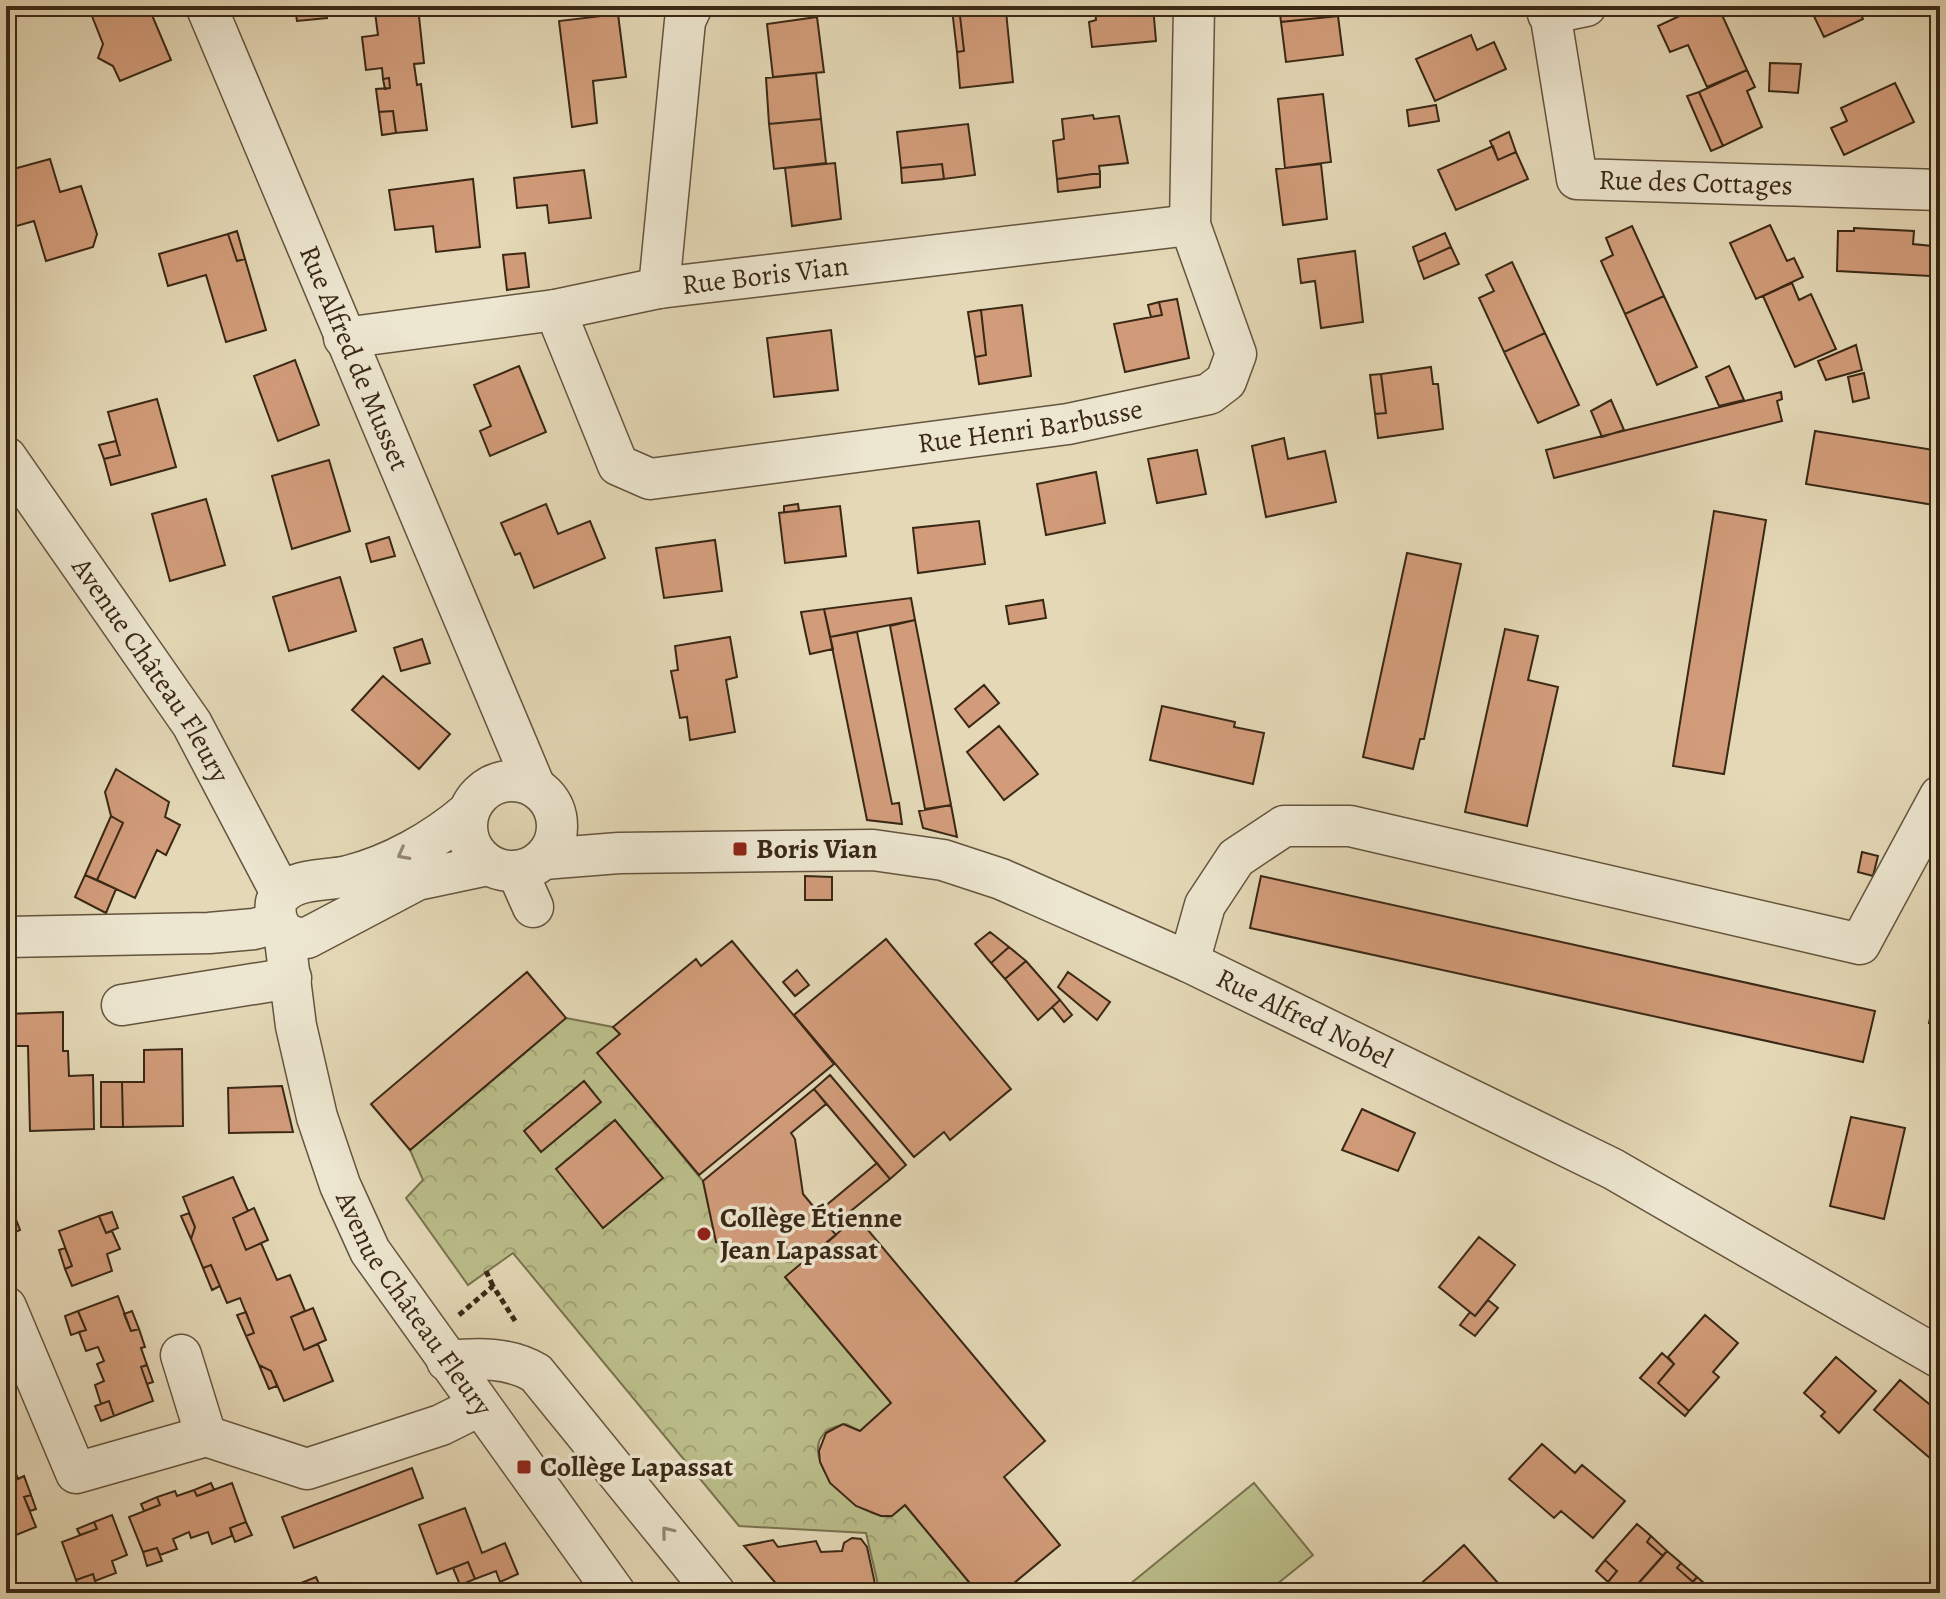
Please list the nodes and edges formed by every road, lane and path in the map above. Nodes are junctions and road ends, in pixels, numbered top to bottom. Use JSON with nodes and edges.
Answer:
{"nodes":[{"id":1,"x":206,"y":6,"type":"edge"},
{"id":2,"x":692,"y":6,"type":"edge"},
{"id":3,"x":1194,"y":6,"type":"edge"},
{"id":4,"x":1561,"y":9,"type":"edge"},
{"id":5,"x":1940,"y":190,"type":"edge"},
{"id":6,"x":1190,"y":225,"type":"junction"},
{"id":7,"x":659,"y":288,"type":"junction"},
{"id":8,"x":555,"y":310,"type":"junction"},
{"id":9,"x":344,"y":338,"type":"junction"},
{"id":10,"x":6,"y":457,"type":"edge"},
{"id":11,"x":502,"y":710,"type":"junction"},
{"id":12,"x":535,"y":787,"type":"junction"},
{"id":13,"x":1940,"y":796,"type":"edge"},
{"id":14,"x":480,"y":799,"type":"junction"},
{"id":15,"x":526,"y":855,"type":"junction"},
{"id":16,"x":533,"y":907,"type":"dead end"},
{"id":17,"x":298,"y":916,"type":"junction"},
{"id":18,"x":7,"y":937,"type":"edge"},
{"id":19,"x":1189,"y":962,"type":"junction"},
{"id":20,"x":291,"y":978,"type":"junction"},
{"id":21,"x":122,"y":1005,"type":"dead end"},
{"id":22,"x":486,"y":1271,"type":"dead end"},
{"id":23,"x":493,"y":1286,"type":"junction"},
{"id":24,"x":6,"y":1307,"type":"edge"},
{"id":25,"x":439,"y":1350,"type":"junction"},
{"id":26,"x":181,"y":1355,"type":"dead end"},
{"id":27,"x":1940,"y":1358,"type":"edge"},
{"id":28,"x":518,"y":1362,"type":"junction"},
{"id":29,"x":479,"y":1406,"type":"junction"},
{"id":30,"x":206,"y":1436,"type":"junction"},
{"id":31,"x":604,"y":1590,"type":"edge"},
{"id":32,"x":715,"y":1593,"type":"edge"}],
"edges":[{"from":1,"to":9,"type":"street","name":"Rue Alfred de Musset"},
{"from":2,"to":7,"type":"street"},
{"from":3,"to":6,"type":"street","name":"Rue Henri Barbusse"},
{"from":4,"to":5,"type":"street","name":"Rue des Cottages"},
{"from":6,"to":7,"type":"street","name":"Rue Boris Vian"},
{"from":6,"to":8,"type":"street","name":"Rue Henri Barbusse"},
{"from":7,"to":8,"type":"street","name":"Rue Boris Vian"},
{"from":8,"to":9,"type":"street","name":"Rue Boris Vian"},
{"from":9,"to":11,"type":"street","name":"Rue Alfred de Musset"},
{"from":10,"to":17,"type":"street","name":"Avenue Château Fleury"},
{"from":11,"to":12,"type":"street","name":"Rue Alfred de Musset"},
{"from":11,"to":14,"type":"street"},
{"from":12,"to":14,"type":"street"},
{"from":12,"to":15,"type":"street"},
{"from":13,"to":19,"type":"street"},
{"from":14,"to":15,"type":"street"},
{"from":14,"to":17,"type":"street","one_way":true},
{"from":15,"to":16,"type":"street"},
{"from":15,"to":17,"type":"street","name":"Rue Alfred Nobel"},
{"from":15,"to":19,"type":"street","name":"Rue Alfred Nobel"},
{"from":17,"to":18,"type":"street"},
{"from":17,"to":20,"type":"street","name":"Avenue Château Fleury"},
{"from":19,"to":27,"type":"street","name":"Rue Alfred Nobel"},
{"from":20,"to":21,"type":"street"},
{"from":20,"to":25,"type":"street","name":"Avenue Château Fleury"},
{"from":22,"to":23,"type":"path"},
{"from":23,"to":25,"type":"path"},
{"from":23,"to":28,"type":"path"},
{"from":24,"to":30,"type":"street"},
{"from":25,"to":28,"type":"street"},
{"from":25,"to":29,"type":"street","name":"Avenue Château Fleury"},
{"from":26,"to":30,"type":"street"},
{"from":32,"to":28,"type":"street","one_way":true},
{"from":29,"to":30,"type":"street"},
{"from":29,"to":31,"type":"street","name":"Avenue Château Fleury"}]}
